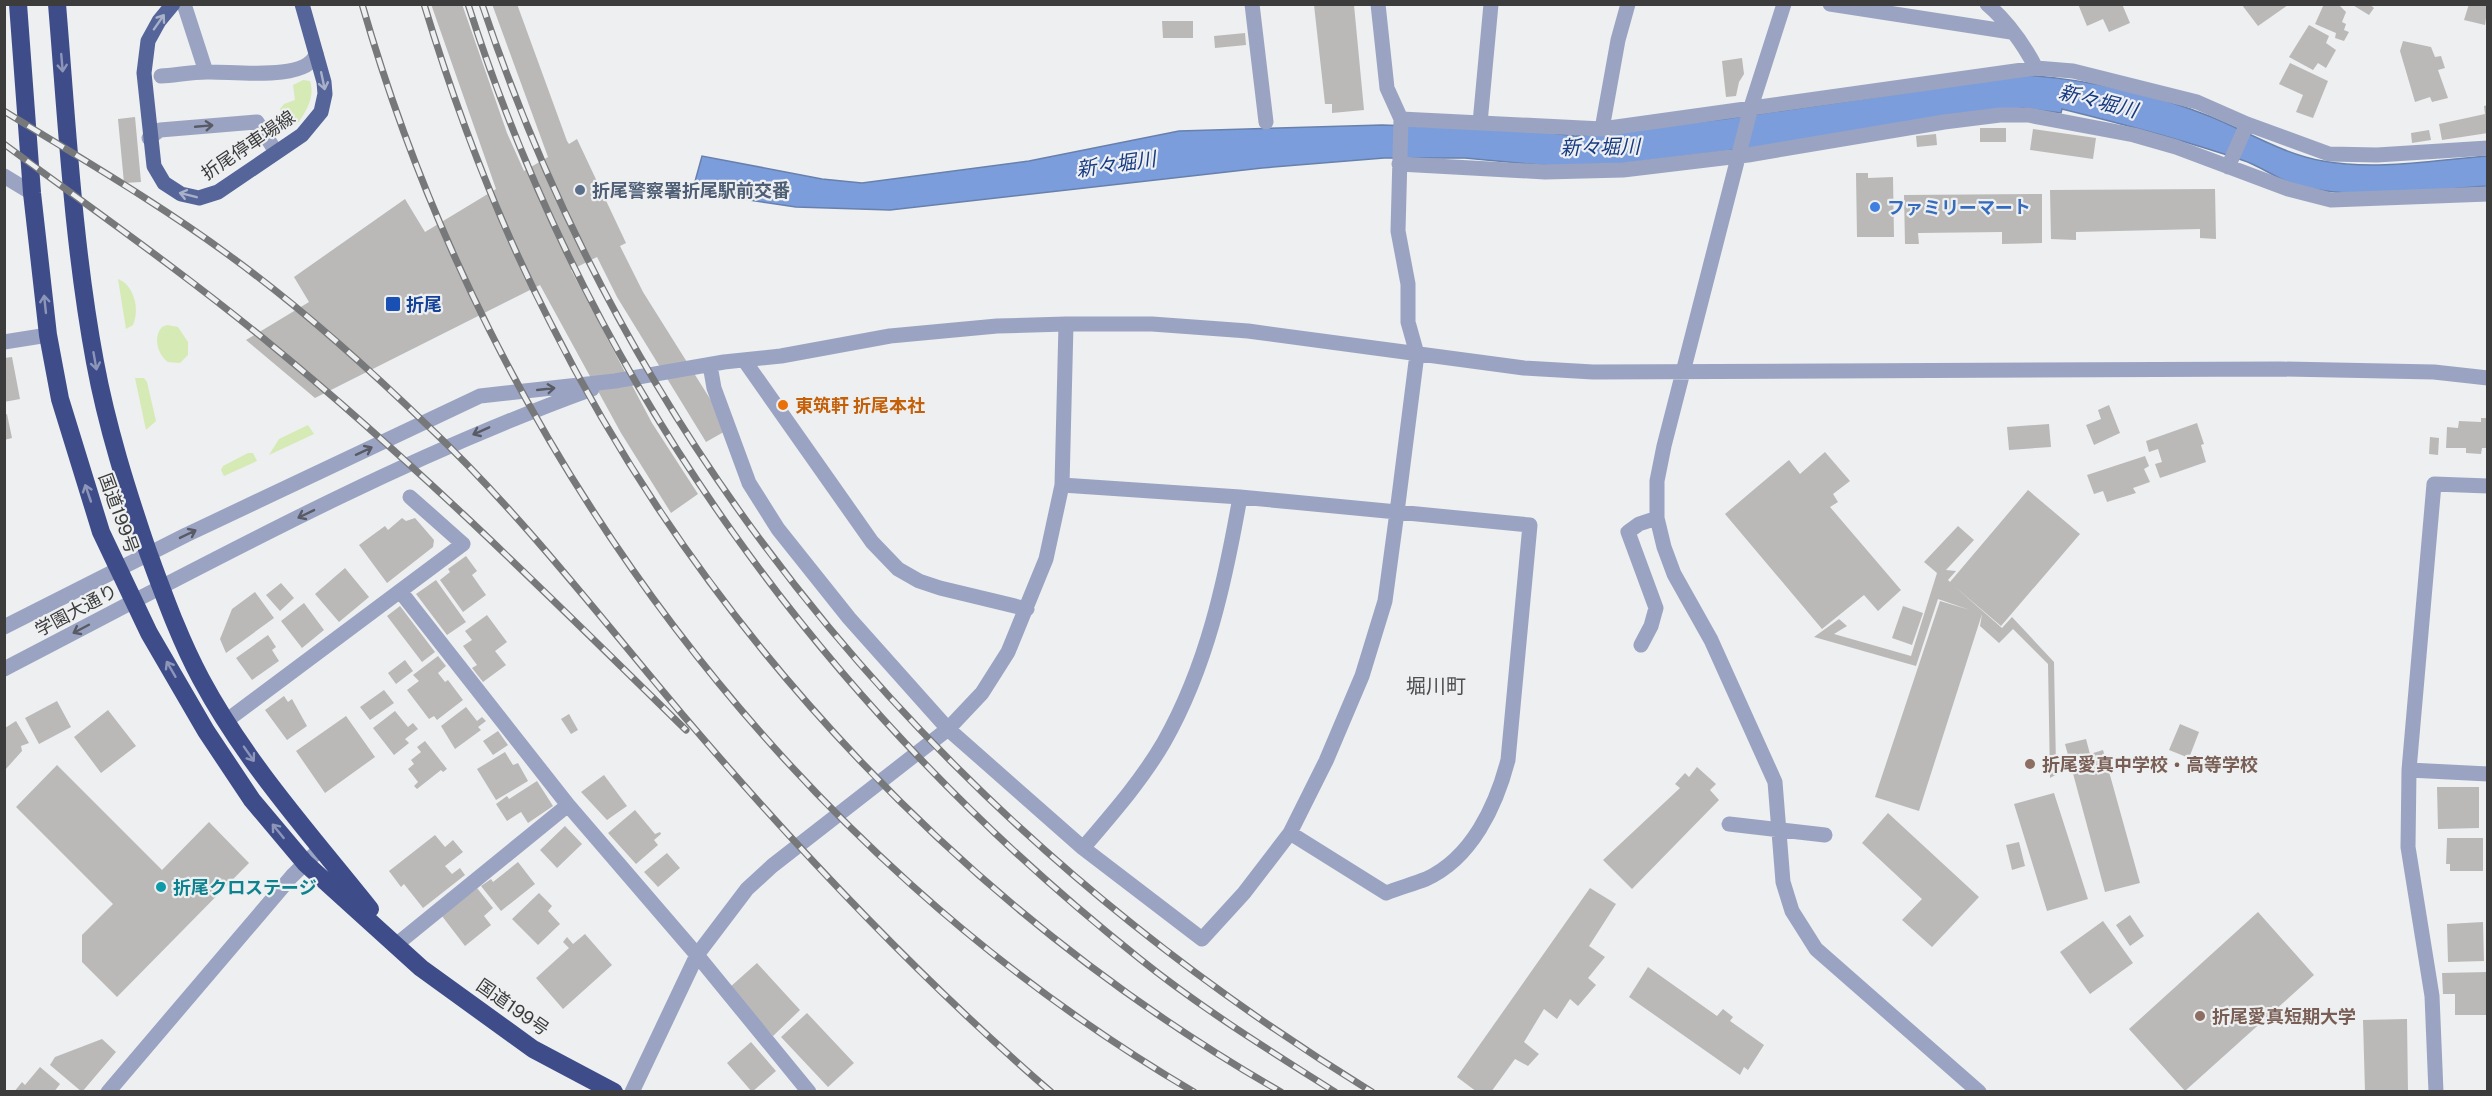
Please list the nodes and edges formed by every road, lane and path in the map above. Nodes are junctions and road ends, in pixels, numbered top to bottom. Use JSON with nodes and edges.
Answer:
{"nodes":[{"id":1,"x":18,"y":4,"type":"edge"},
{"id":2,"x":57,"y":4,"type":"edge"},
{"id":3,"x":173,"y":4,"type":"edge"},
{"id":4,"x":184,"y":4,"type":"edge"},
{"id":5,"x":302,"y":4,"type":"edge"},
{"id":6,"x":1252,"y":4,"type":"edge"},
{"id":7,"x":1378,"y":4,"type":"edge"},
{"id":8,"x":1491,"y":4,"type":"edge"},
{"id":9,"x":1628,"y":4,"type":"edge"},
{"id":10,"x":1784,"y":4,"type":"edge"},
{"id":11,"x":1830,"y":4,"type":"edge"},
{"id":12,"x":1987,"y":4,"type":"edge"},
{"id":13,"x":2011,"y":32,"type":"junction"},
{"id":14,"x":316,"y":54,"type":"junction"},
{"id":15,"x":2037,"y":68,"type":"junction"},
{"id":16,"x":206,"y":72,"type":"junction"},
{"id":17,"x":161,"y":76,"type":"dead end"},
{"id":18,"x":1750,"y":110,"type":"junction"},
{"id":19,"x":1266,"y":122,"type":"dead end"},
{"id":20,"x":1401,"y":122,"type":"junction"},
{"id":21,"x":1480,"y":123,"type":"junction"},
{"id":22,"x":2247,"y":124,"type":"junction"},
{"id":23,"x":1602,"y":129,"type":"junction"},
{"id":24,"x":149,"y":138,"type":"junction"},
{"id":25,"x":2487,"y":148,"type":"edge"},
{"id":26,"x":276,"y":152,"type":"junction"},
{"id":27,"x":1740,"y":153,"type":"junction"},
{"id":28,"x":1399,"y":161,"type":"junction"},
{"id":29,"x":2228,"y":167,"type":"junction"},
{"id":30,"x":4,"y":176,"type":"edge"},
{"id":31,"x":32,"y":193,"type":"junction"},
{"id":32,"x":2487,"y":194,"type":"edge"},
{"id":33,"x":1066,"y":324,"type":"junction"},
{"id":34,"x":48,"y":335,"type":"junction"},
{"id":35,"x":4,"y":342,"type":"edge"},
{"id":36,"x":1417,"y":354,"type":"junction"},
{"id":37,"x":744,"y":360,"type":"junction"},
{"id":38,"x":710,"y":365,"type":"junction"},
{"id":39,"x":1683,"y":371,"type":"junction"},
{"id":40,"x":2487,"y":378,"type":"edge"},
{"id":41,"x":615,"y":381,"type":"junction"},
{"id":42,"x":1062,"y":485,"type":"junction"},
{"id":43,"x":2487,"y":486,"type":"edge"},
{"id":44,"x":410,"y":497,"type":"dead end"},
{"id":45,"x":1240,"y":497,"type":"junction"},
{"id":46,"x":1397,"y":512,"type":"junction"},
{"id":47,"x":1657,"y":518,"type":"junction"},
{"id":48,"x":149,"y":554,"type":"junction"},
{"id":49,"x":117,"y":569,"type":"junction"},
{"id":50,"x":161,"y":588,"type":"junction"},
{"id":51,"x":400,"y":591,"type":"junction"},
{"id":52,"x":133,"y":602,"type":"junction"},
{"id":53,"x":1027,"y":609,"type":"junction"},
{"id":54,"x":4,"y":627,"type":"edge"},
{"id":55,"x":1641,"y":645,"type":"dead end"},
{"id":56,"x":4,"y":669,"type":"edge"},
{"id":57,"x":226,"y":721,"type":"junction"},
{"id":58,"x":948,"y":729,"type":"junction"},
{"id":59,"x":2409,"y":770,"type":"junction"},
{"id":60,"x":2487,"y":774,"type":"edge"},
{"id":61,"x":568,"y":805,"type":"junction"},
{"id":62,"x":1729,"y":824,"type":"dead end"},
{"id":63,"x":1290,"y":832,"type":"junction"},
{"id":64,"x":1825,"y":835,"type":"dead end"},
{"id":65,"x":321,"y":848,"type":"junction"},
{"id":66,"x":1083,"y":848,"type":"junction"},
{"id":67,"x":304,"y":863,"type":"junction"},
{"id":68,"x":397,"y":944,"type":"junction"},
{"id":69,"x":697,"y":955,"type":"junction"},
{"id":70,"x":108,"y":1092,"type":"edge"},
{"id":71,"x":614,"y":1092,"type":"edge"},
{"id":72,"x":632,"y":1092,"type":"edge"},
{"id":73,"x":809,"y":1092,"type":"edge"},
{"id":74,"x":1979,"y":1092,"type":"edge"},
{"id":75,"x":2436,"y":1092,"type":"edge"}],
"edges":[{"from":1,"to":31,"type":"highway","name":"国道199号"},
{"from":2,"to":48,"type":"highway","name":"国道199号","one_way":true},
{"from":24,"to":3,"type":"main road","name":"折尾停車場線","one_way":true},
{"from":4,"to":16,"type":"street"},
{"from":5,"to":14,"type":"main road","name":"折尾停車場線"},
{"from":6,"to":19,"type":"street"},
{"from":7,"to":20,"type":"street"},
{"from":8,"to":21,"type":"street"},
{"from":9,"to":23,"type":"street"},
{"from":10,"to":18,"type":"street"},
{"from":11,"to":13,"type":"street"},
{"from":12,"to":13,"type":"street"},
{"from":13,"to":15,"type":"street"},
{"from":14,"to":16,"type":"street"},
{"from":14,"to":26,"type":"main road","name":"折尾停車場線","one_way":true},
{"from":15,"to":18,"type":"street"},
{"from":15,"to":22,"type":"street"},
{"from":16,"to":17,"type":"street"},
{"from":18,"to":23,"type":"street"},
{"from":18,"to":27,"type":"street"},
{"from":20,"to":21,"type":"street"},
{"from":20,"to":28,"type":"street"},
{"from":21,"to":23,"type":"street"},
{"from":22,"to":25,"type":"street"},
{"from":22,"to":29,"type":"street"},
{"from":24,"to":26,"type":"street","one_way":true},
{"from":26,"to":24,"type":"main road","name":"折尾停車場線","one_way":true},
{"from":27,"to":28,"type":"street"},
{"from":27,"to":29,"type":"street"},
{"from":27,"to":39,"type":"street"},
{"from":28,"to":36,"type":"street"},
{"from":29,"to":32,"type":"street"},
{"from":30,"to":31,"type":"street"},
{"from":34,"to":31,"type":"highway","name":"国道199号","one_way":true},
{"from":33,"to":36,"type":"street"},
{"from":33,"to":37,"type":"street"},
{"from":33,"to":42,"type":"street"},
{"from":34,"to":35,"type":"street"},
{"from":49,"to":34,"type":"highway","name":"国道199号","one_way":true},
{"from":36,"to":39,"type":"street"},
{"from":36,"to":46,"type":"street"},
{"from":37,"to":38,"type":"street"},
{"from":37,"to":53,"type":"street"},
{"from":38,"to":41,"type":"street"},
{"from":38,"to":58,"type":"street"},
{"from":39,"to":40,"type":"street"},
{"from":39,"to":47,"type":"street"},
{"from":48,"to":41,"type":"street","one_way":true},
{"from":41,"to":50,"type":"street","name":"学園大通り","one_way":true},
{"from":42,"to":45,"type":"street"},
{"from":42,"to":53,"type":"street"},
{"from":43,"to":59,"type":"street"},
{"from":44,"to":51,"type":"street"},
{"from":45,"to":46,"type":"street"},
{"from":45,"to":66,"type":"street"},
{"from":46,"to":63,"type":"street"},
{"from":46,"to":63,"type":"street"},
{"from":47,"to":55,"type":"street"},
{"from":47,"to":74,"type":"street"},
{"from":48,"to":49,"type":"street"},
{"from":48,"to":50,"type":"highway","name":"国道199号"},
{"from":49,"to":52,"type":"highway","name":"国道199号"},
{"from":49,"to":54,"type":"street"},
{"from":50,"to":52,"type":"street","name":"学園大通り"},
{"from":50,"to":57,"type":"highway","name":"国道199号"},
{"from":51,"to":57,"type":"street"},
{"from":51,"to":61,"type":"street"},
{"from":52,"to":56,"type":"street","name":"学園大通り","one_way":true},
{"from":67,"to":52,"type":"highway","name":"国道199号","one_way":true},
{"from":53,"to":58,"type":"street"},
{"from":57,"to":65,"type":"highway","name":"国道199号","one_way":true},
{"from":58,"to":66,"type":"street"},
{"from":58,"to":69,"type":"street"},
{"from":59,"to":60,"type":"street"},
{"from":59,"to":75,"type":"street"},
{"from":61,"to":68,"type":"street"},
{"from":61,"to":69,"type":"street"},
{"from":62,"to":64,"type":"street"},
{"from":63,"to":66,"type":"street"},
{"from":65,"to":67,"type":"street"},
{"from":65,"to":68,"type":"highway","name":"国道199号"},
{"from":67,"to":68,"type":"highway","name":"国道199号"},
{"from":67,"to":70,"type":"street"},
{"from":68,"to":71,"type":"highway","name":"国道199号"},
{"from":69,"to":72,"type":"street"},
{"from":69,"to":73,"type":"street"}]}
